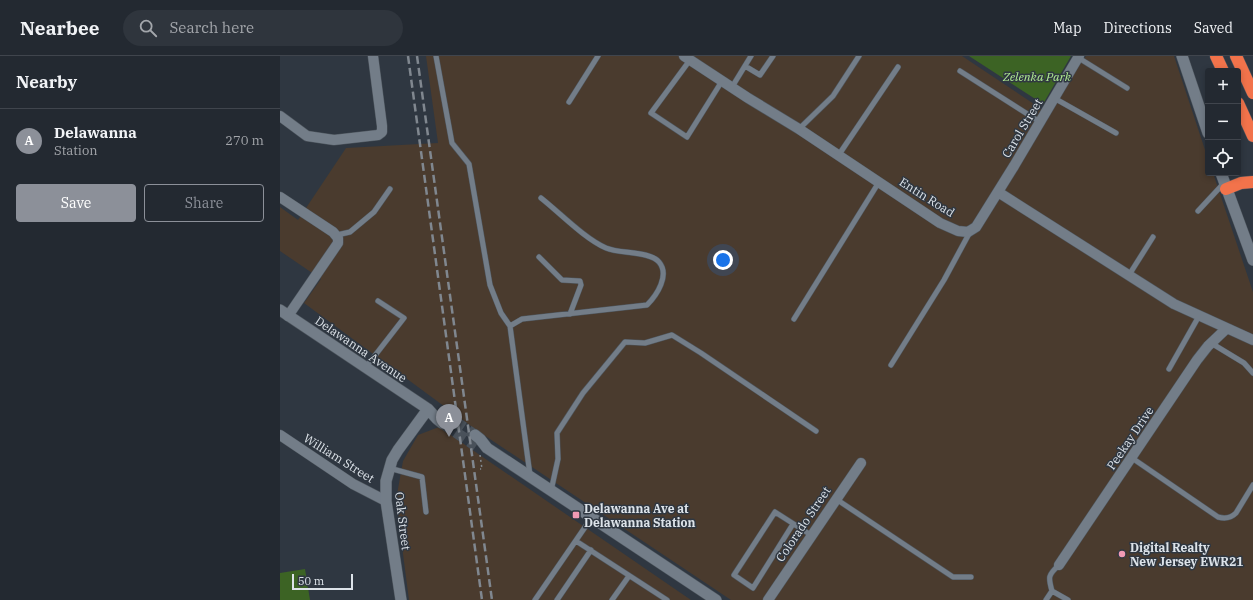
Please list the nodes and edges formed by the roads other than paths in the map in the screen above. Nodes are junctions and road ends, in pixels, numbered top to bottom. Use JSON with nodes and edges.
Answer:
{"nodes":[{"id":1,"x":373,"y":56,"type":"edge"},
{"id":2,"x":436,"y":56,"type":"edge"},
{"id":3,"x":598,"y":56,"type":"edge"},
{"id":4,"x":751,"y":56,"type":"edge"},
{"id":5,"x":773,"y":56,"type":"edge"},
{"id":6,"x":859,"y":56,"type":"edge"},
{"id":7,"x":1182,"y":56,"type":"edge"},
{"id":8,"x":1216,"y":56,"type":"edge"},
{"id":9,"x":1236,"y":56,"type":"edge"},
{"id":10,"x":1078,"y":57,"type":"edge"},
{"id":11,"x":687,"y":58,"type":"edge"},
{"id":12,"x":745,"y":66,"type":"junction"},
{"id":13,"x":898,"y":67,"type":"dead end"},
{"id":14,"x":1222,"y":68,"type":"edge"},
{"id":15,"x":960,"y":71,"type":"dead end"},
{"id":16,"x":722,"y":81,"type":"junction"},
{"id":17,"x":732,"y":87,"type":"junction"},
{"id":18,"x":1127,"y":88,"type":"dead end"},
{"id":19,"x":1253,"y":93,"type":"edge"},
{"id":20,"x":1054,"y":98,"type":"junction"},
{"id":21,"x":569,"y":102,"type":"dead end"},
{"id":22,"x":1238,"y":104,"type":"edge"},
{"id":23,"x":280,"y":116,"type":"edge"},
{"id":24,"x":1040,"y":122,"type":"junction"},
{"id":25,"x":1205,"y":125,"type":"edge"},
{"id":26,"x":799,"y":129,"type":"junction"},
{"id":27,"x":1116,"y":133,"type":"dead end"},
{"id":28,"x":1253,"y":136,"type":"edge"},
{"id":29,"x":838,"y":156,"type":"junction"},
{"id":30,"x":1224,"y":181,"type":"edge"},
{"id":31,"x":879,"y":182,"type":"junction"},
{"id":32,"x":1253,"y":182,"type":"edge"},
{"id":33,"x":390,"y":189,"type":"dead end"},
{"id":34,"x":998,"y":192,"type":"junction"},
{"id":35,"x":280,"y":197,"type":"edge"},
{"id":36,"x":541,"y":198,"type":"dead end"},
{"id":37,"x":1198,"y":211,"type":"dead end"},
{"id":38,"x":971,"y":230,"type":"junction"},
{"id":39,"x":338,"y":237,"type":"junction"},
{"id":40,"x":1153,"y":237,"type":"dead end"},
{"id":41,"x":539,"y":258,"type":"dead end"},
{"id":42,"x":1253,"y":260,"type":"edge"},
{"id":43,"x":1128,"y":275,"type":"junction"},
{"id":44,"x":378,"y":301,"type":"dead end"},
{"id":45,"x":284,"y":313,"type":"edge"},
{"id":46,"x":570,"y":314,"type":"junction"},
{"id":47,"x":1199,"y":316,"type":"junction"},
{"id":48,"x":794,"y":320,"type":"dead end"},
{"id":49,"x":510,"y":326,"type":"junction"},
{"id":50,"x":1226,"y":329,"type":"junction"},
{"id":51,"x":1253,"y":340,"type":"edge"},
{"id":52,"x":1211,"y":343,"type":"junction"},
{"id":53,"x":891,"y":365,"type":"dead end"},
{"id":54,"x":366,"y":367,"type":"junction"},
{"id":55,"x":1169,"y":369,"type":"dead end"},
{"id":56,"x":1253,"y":372,"type":"edge"},
{"id":57,"x":428,"y":409,"type":"junction"},
{"id":58,"x":441,"y":418,"type":"tunnel mouth"},
{"id":59,"x":816,"y":431,"type":"dead end"},
{"id":60,"x":280,"y":435,"type":"edge"},
{"id":61,"x":479,"y":445,"type":"tunnel mouth"},
{"id":62,"x":1132,"y":458,"type":"junction"},
{"id":63,"x":861,"y":463,"type":"dead end"},
{"id":64,"x":389,"y":468,"type":"junction"},
{"id":65,"x":530,"y":476,"type":"junction"},
{"id":66,"x":1253,"y":485,"type":"edge"},
{"id":67,"x":551,"y":491,"type":"junction"},
{"id":68,"x":836,"y":499,"type":"junction"},
{"id":69,"x":386,"y":501,"type":"junction"},
{"id":70,"x":426,"y":512,"type":"dead end"},
{"id":71,"x":592,"y":517,"type":"junction"},
{"id":72,"x":794,"y":524,"type":"junction"},
{"id":73,"x":811,"y":536,"type":"junction"},
{"id":74,"x":576,"y":541,"type":"junction"},
{"id":75,"x":591,"y":550,"type":"junction"},
{"id":76,"x":1059,"y":565,"type":"joint"},
{"id":77,"x":629,"y":576,"type":"junction"},
{"id":78,"x":971,"y":577,"type":"dead end"},
{"id":79,"x":1052,"y":591,"type":"junction"},
{"id":80,"x":400,"y":600,"type":"edge"},
{"id":81,"x":535,"y":600,"type":"edge"},
{"id":82,"x":557,"y":600,"type":"edge"},
{"id":83,"x":612,"y":600,"type":"edge"},
{"id":84,"x":667,"y":600,"type":"edge"},
{"id":85,"x":716,"y":600,"type":"edge"},
{"id":86,"x":768,"y":600,"type":"edge"},
{"id":87,"x":1046,"y":600,"type":"edge"},
{"id":88,"x":1068,"y":600,"type":"edge"}],
"edges":[{"from":1,"to":23,"type":"street"},
{"from":2,"to":49,"type":"lane"},
{"from":3,"to":21,"type":"lane"},
{"from":4,"to":12,"type":"lane"},
{"from":5,"to":12,"type":"lane"},
{"from":6,"to":26,"type":"lane"},
{"from":7,"to":25,"type":"street"},
{"from":8,"to":14,"type":"highway"},
{"from":9,"to":19,"type":"highway"},
{"from":10,"to":18,"type":"lane"},
{"from":10,"to":20,"type":"street","name":"Carol Street"},
{"from":11,"to":16,"type":"street","name":"Entin Road"},
{"from":11,"to":16,"type":"lane"},
{"from":12,"to":17,"type":"lane"},
{"from":13,"to":29,"type":"lane"},
{"from":15,"to":24,"type":"lane"},
{"from":16,"to":17,"type":"street","name":"Entin Road"},
{"from":17,"to":26,"type":"street","name":"Entin Road"},
{"from":20,"to":24,"type":"street","name":"Carol Street"},
{"from":20,"to":27,"type":"lane"},
{"from":22,"to":28,"type":"highway"},
{"from":24,"to":34,"type":"street","name":"Carol Street"},
{"from":26,"to":29,"type":"street","name":"Entin Road"},
{"from":29,"to":31,"type":"street","name":"Entin Road"},
{"from":30,"to":32,"type":"highway"},
{"from":30,"to":37,"type":"lane"},
{"from":30,"to":42,"type":"street"},
{"from":31,"to":38,"type":"street","name":"Entin Road"},
{"from":31,"to":48,"type":"lane"},
{"from":33,"to":39,"type":"lane"},
{"from":34,"to":38,"type":"street"},
{"from":34,"to":43,"type":"street"},
{"from":35,"to":39,"type":"street"},
{"from":36,"to":46,"type":"lane"},
{"from":38,"to":53,"type":"lane"},
{"from":39,"to":45,"type":"street"},
{"from":40,"to":43,"type":"lane"},
{"from":41,"to":46,"type":"lane"},
{"from":43,"to":47,"type":"street"},
{"from":44,"to":54,"type":"lane"},
{"from":45,"to":54,"type":"street","name":"Delawanna Avenue"},
{"from":46,"to":49,"type":"lane"},
{"from":47,"to":50,"type":"street"},
{"from":47,"to":55,"type":"lane"},
{"from":49,"to":65,"type":"lane"},
{"from":50,"to":51,"type":"street"},
{"from":50,"to":52,"type":"street","name":"Peekay Drive"},
{"from":52,"to":56,"type":"lane"},
{"from":52,"to":62,"type":"street","name":"Peekay Drive"},
{"from":54,"to":57,"type":"street","name":"Delawanna Avenue"},
{"from":57,"to":58,"type":"street","name":"Delawanna Avenue"},
{"from":57,"to":64,"type":"street","name":"Oak Street"},
{"from":59,"to":67,"type":"lane"},
{"from":60,"to":69,"type":"street","name":"William Street"},
{"from":61,"to":65,"type":"street"},
{"from":62,"to":66,"type":"lane"},
{"from":62,"to":76,"type":"street","name":"Peekay Drive"},
{"from":63,"to":68,"type":"street","name":"Colorado Street"},
{"from":64,"to":69,"type":"street","name":"Oak Street"},
{"from":64,"to":70,"type":"lane"},
{"from":65,"to":67,"type":"street"},
{"from":67,"to":71,"type":"street"},
{"from":68,"to":73,"type":"street","name":"Colorado Street"},
{"from":68,"to":78,"type":"lane"},
{"from":69,"to":80,"type":"street","name":"Oak Street"},
{"from":71,"to":74,"type":"lane"},
{"from":71,"to":85,"type":"street"},
{"from":72,"to":72,"type":"lane"},
{"from":72,"to":73,"type":"lane"},
{"from":73,"to":86,"type":"street","name":"Colorado Street"},
{"from":74,"to":75,"type":"lane"},
{"from":74,"to":81,"type":"lane"},
{"from":75,"to":77,"type":"lane"},
{"from":75,"to":82,"type":"lane"},
{"from":76,"to":79,"type":"lane"},
{"from":77,"to":83,"type":"lane"},
{"from":77,"to":84,"type":"lane"},
{"from":79,"to":87,"type":"lane"},
{"from":79,"to":88,"type":"lane"}]}
